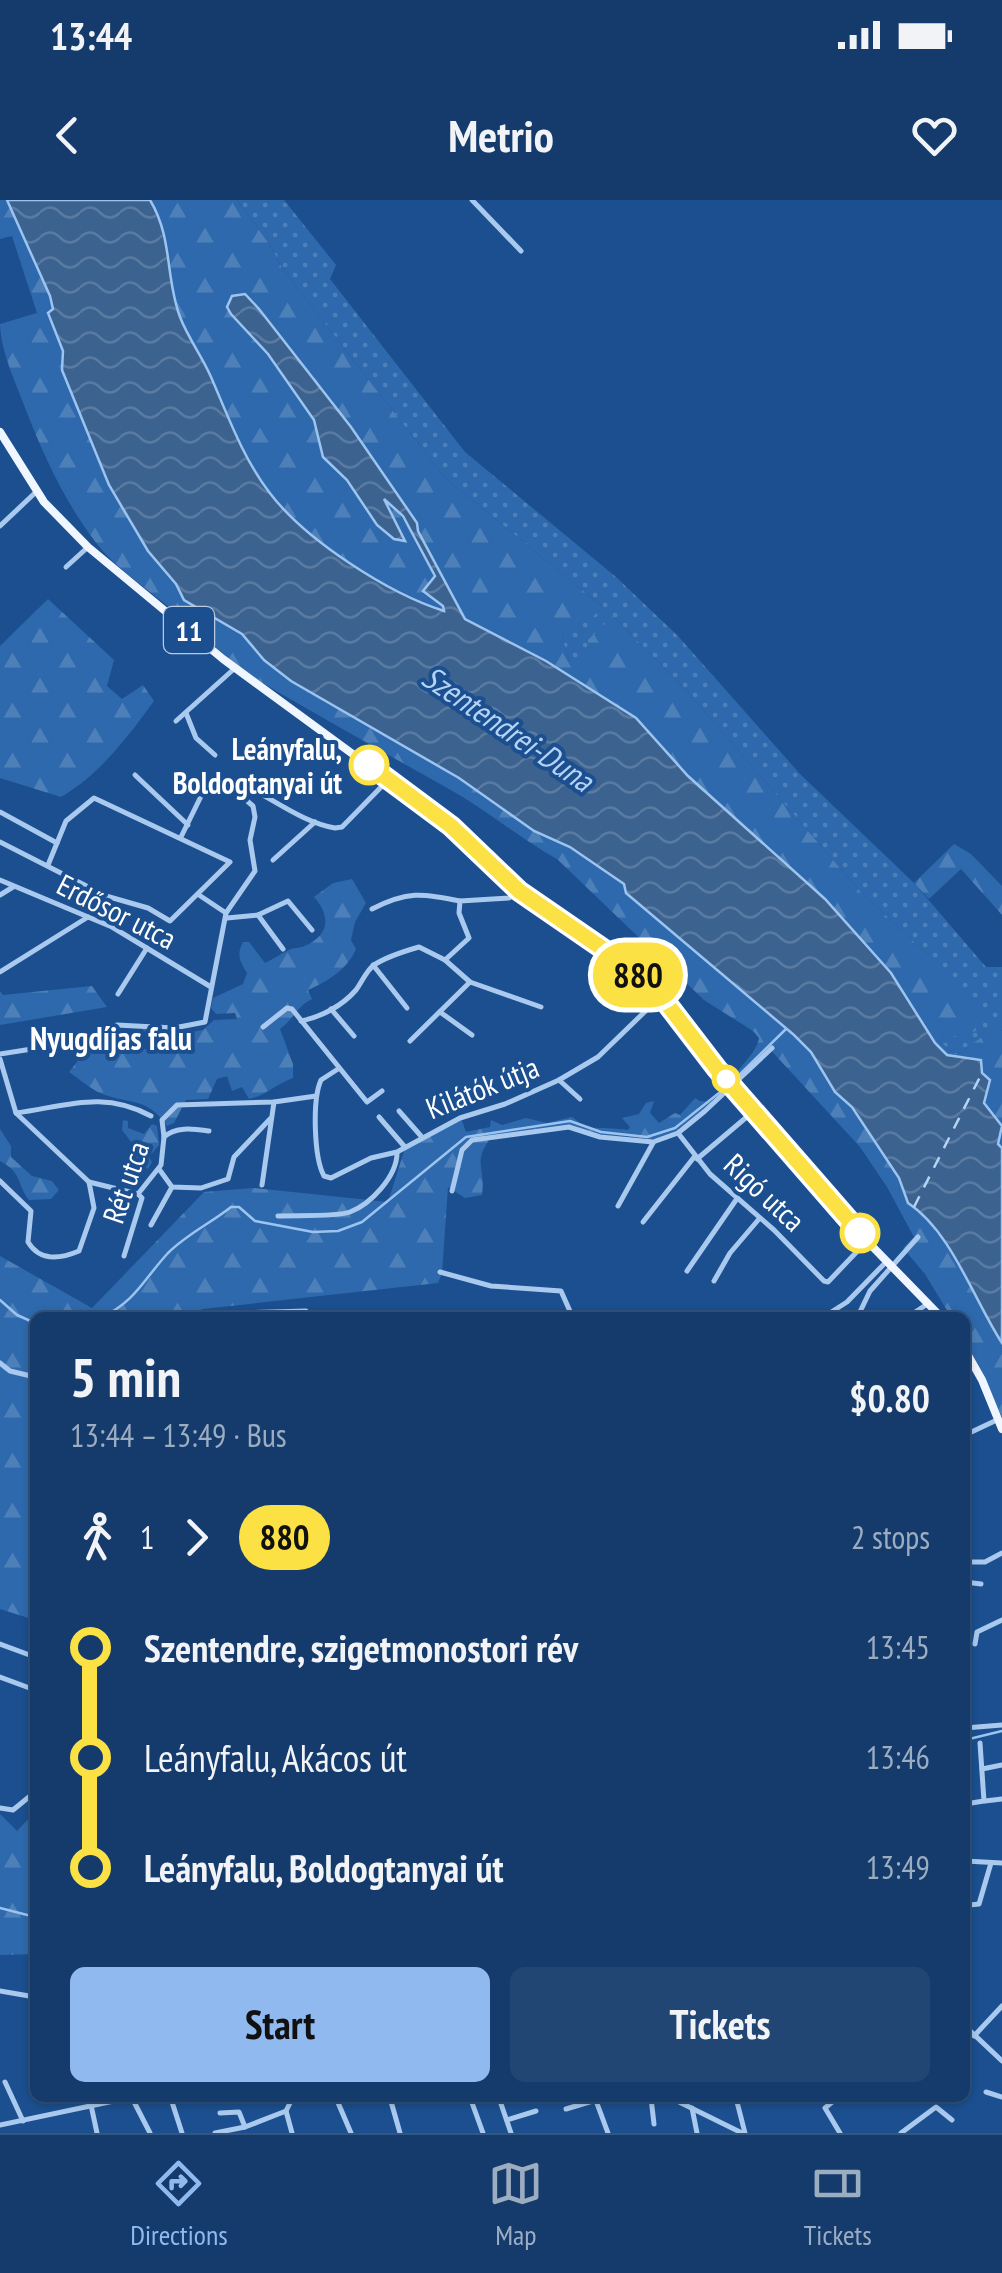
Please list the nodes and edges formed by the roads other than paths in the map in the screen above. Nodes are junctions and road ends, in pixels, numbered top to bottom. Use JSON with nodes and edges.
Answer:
{"nodes":[{"id":1,"x":472,"y":200,"type":"edge"},
{"id":2,"x":520,"y":251,"type":"dead end"},
{"id":3,"x":0,"y":432,"type":"edge"},
{"id":4,"x":37,"y":491,"type":"junction"},
{"id":5,"x":0,"y":526,"type":"edge"},
{"id":6,"x":92,"y":546,"type":"junction"},
{"id":7,"x":66,"y":567,"type":"dead end"},
{"id":8,"x":235,"y":668,"type":"junction"},
{"id":9,"x":186,"y":713,"type":"junction"},
{"id":10,"x":176,"y":722,"type":"dead end"},
{"id":11,"x":215,"y":755,"type":"dead end"},
{"id":12,"x":135,"y":774,"type":"dead end"},
{"id":13,"x":216,"y":779,"type":"junction"},
{"id":14,"x":388,"y":780,"type":"junction"},
{"id":15,"x":0,"y":812,"type":"edge"},
{"id":16,"x":315,"y":822,"type":"junction"},
{"id":17,"x":188,"y":825,"type":"junction"},
{"id":18,"x":182,"y":837,"type":"junction"},
{"id":19,"x":0,"y":842,"type":"edge"},
{"id":20,"x":56,"y":843,"type":"junction"},
{"id":21,"x":273,"y":860,"type":"dead end"},
{"id":22,"x":48,"y":865,"type":"junction"},
{"id":23,"x":0,"y":880,"type":"edge"},
{"id":24,"x":13,"y":887,"type":"junction"},
{"id":25,"x":519,"y":891,"type":"junction"},
{"id":26,"x":0,"y":895,"type":"edge"},
{"id":27,"x":199,"y":895,"type":"junction"},
{"id":28,"x":106,"y":896,"type":"junction"},
{"id":29,"x":460,"y":901,"type":"junction"},
{"id":30,"x":372,"y":909,"type":"dead end"},
{"id":31,"x":258,"y":915,"type":"junction"},
{"id":32,"x":227,"y":916,"type":"junction"},
{"id":33,"x":88,"y":917,"type":"junction"},
{"id":34,"x":101,"y":922,"type":"junction"},
{"id":35,"x":312,"y":930,"type":"dead end"},
{"id":36,"x":147,"y":948,"type":"junction"},
{"id":37,"x":283,"y":949,"type":"dead end"},
{"id":38,"x":445,"y":960,"type":"junction"},
{"id":39,"x":373,"y":965,"type":"junction"},
{"id":40,"x":0,"y":972,"type":"edge"},
{"id":41,"x":470,"y":982,"type":"junction"},
{"id":42,"x":212,"y":988,"type":"junction"},
{"id":43,"x":118,"y":994,"type":"dead end"},
{"id":44,"x":661,"y":996,"type":"junction"},
{"id":45,"x":541,"y":1006,"type":"dead end"},
{"id":46,"x":408,"y":1008,"type":"dead end"},
{"id":47,"x":331,"y":1009,"type":"junction"},
{"id":48,"x":440,"y":1012,"type":"junction"},
{"id":49,"x":301,"y":1021,"type":"junction"},
{"id":50,"x":263,"y":1027,"type":"dead end"},
{"id":51,"x":472,"y":1035,"type":"dead end"},
{"id":52,"x":354,"y":1036,"type":"dead end"},
{"id":53,"x":410,"y":1041,"type":"dead end"},
{"id":54,"x":772,"y":1048,"type":"dead end"},
{"id":55,"x":0,"y":1056,"type":"edge"},
{"id":56,"x":338,"y":1069,"type":"junction"},
{"id":57,"x":559,"y":1080,"type":"junction"},
{"id":58,"x":733,"y":1087,"type":"junction"},
{"id":59,"x":382,"y":1091,"type":"dead end"},
{"id":60,"x":316,"y":1096,"type":"junction"},
{"id":61,"x":580,"y":1098,"type":"dead end"},
{"id":62,"x":274,"y":1102,"type":"junction"},
{"id":63,"x":755,"y":1110,"type":"junction"},
{"id":64,"x":399,"y":1111,"type":"dead end"},
{"id":65,"x":16,"y":1114,"type":"junction"},
{"id":66,"x":151,"y":1116,"type":"dead end"},
{"id":67,"x":379,"y":1117,"type":"dead end"},
{"id":68,"x":270,"y":1119,"type":"junction"},
{"id":69,"x":209,"y":1131,"type":"dead end"},
{"id":70,"x":678,"y":1133,"type":"junction"},
{"id":71,"x":421,"y":1136,"type":"junction"},
{"id":72,"x":164,"y":1137,"type":"junction"},
{"id":73,"x":653,"y":1142,"type":"junction"},
{"id":74,"x":404,"y":1146,"type":"junction"},
{"id":75,"x":397,"y":1152,"type":"junction"},
{"id":76,"x":696,"y":1157,"type":"junction"},
{"id":77,"x":159,"y":1169,"type":"junction"},
{"id":78,"x":0,"y":1182,"type":"edge"},
{"id":79,"x":90,"y":1182,"type":"junction"},
{"id":80,"x":262,"y":1185,"type":"dead end"},
{"id":81,"x":172,"y":1187,"type":"junction"},
{"id":82,"x":452,"y":1192,"type":"dead end"},
{"id":83,"x":138,"y":1194,"type":"junction"},
{"id":84,"x":736,"y":1200,"type":"junction"},
{"id":85,"x":618,"y":1206,"type":"dead end"},
{"id":86,"x":278,"y":1216,"type":"dead end"},
{"id":87,"x":759,"y":1219,"type":"junction"},
{"id":88,"x":643,"y":1222,"type":"dead end"},
{"id":89,"x":152,"y":1225,"type":"dead end"},
{"id":90,"x":918,"y":1237,"type":"dead end"},
{"id":91,"x":867,"y":1241,"type":"junction"},
{"id":92,"x":124,"y":1256,"type":"dead end"},
{"id":93,"x":889,"y":1263,"type":"junction"},
{"id":94,"x":687,"y":1271,"type":"dead end"},
{"id":95,"x":440,"y":1272,"type":"dead end"},
{"id":96,"x":714,"y":1281,"type":"dead end"},
{"id":97,"x":481,"y":1286,"type":"dead end"},
{"id":98,"x":491,"y":1286,"type":"junction"},
{"id":99,"x":929,"y":1303,"type":"junction"},
{"id":100,"x":253,"y":1312,"type":"edge"},
{"id":101,"x":307,"y":1312,"type":"edge"},
{"id":102,"x":570,"y":1312,"type":"edge"},
{"id":103,"x":831,"y":1312,"type":"edge"},
{"id":104,"x":861,"y":1312,"type":"edge"},
{"id":105,"x":915,"y":1312,"type":"edge"},
{"id":106,"x":937,"y":1312,"type":"edge"},
{"id":107,"x":970,"y":1359,"type":"edge"},
{"id":108,"x":0,"y":1363,"type":"edge"},
{"id":109,"x":30,"y":1376,"type":"edge"},
{"id":110,"x":1000,"y":1424,"type":"edge"},
{"id":111,"x":970,"y":1433,"type":"edge"},
{"id":112,"x":1002,"y":1554,"type":"edge"},
{"id":113,"x":970,"y":1562,"type":"edge"},
{"id":114,"x":970,"y":1583,"type":"edge"},
{"id":115,"x":981,"y":1584,"type":"dead end"},
{"id":116,"x":1002,"y":1620,"type":"edge"},
{"id":117,"x":0,"y":1644,"type":"edge"},
{"id":118,"x":975,"y":1644,"type":"dead end"},
{"id":119,"x":30,"y":1655,"type":"edge"},
{"id":120,"x":0,"y":1676,"type":"edge"},
{"id":121,"x":30,"y":1688,"type":"edge"},
{"id":122,"x":1002,"y":1725,"type":"edge"},
{"id":123,"x":970,"y":1728,"type":"edge"},
{"id":124,"x":980,"y":1744,"type":"dead end"},
{"id":125,"x":1002,"y":1765,"type":"edge"},
{"id":126,"x":982,"y":1768,"type":"junction"},
{"id":127,"x":30,"y":1796,"type":"edge"},
{"id":128,"x":1002,"y":1800,"type":"edge"},
{"id":129,"x":984,"y":1801,"type":"junction"},
{"id":130,"x":970,"y":1803,"type":"edge"},
{"id":131,"x":0,"y":1808,"type":"edge"},
{"id":132,"x":970,"y":1861,"type":"edge"},
{"id":133,"x":991,"y":1863,"type":"junction"},
{"id":134,"x":1002,"y":1863,"type":"edge"},
{"id":135,"x":970,"y":1905,"type":"dead end"},
{"id":136,"x":0,"y":1990,"type":"edge"},
{"id":137,"x":30,"y":1996,"type":"edge"},
{"id":138,"x":1002,"y":2006,"type":"edge"},
{"id":139,"x":970,"y":2032,"type":"edge"},
{"id":140,"x":974,"y":2036,"type":"junction"},
{"id":141,"x":1000,"y":2056,"type":"edge"},
{"id":142,"x":5,"y":2082,"type":"dead end"},
{"id":143,"x":986,"y":2092,"type":"dead end"},
{"id":144,"x":1002,"y":2097,"type":"edge"},
{"id":145,"x":94,"y":2102,"type":"edge"},
{"id":146,"x":131,"y":2102,"type":"edge"},
{"id":147,"x":172,"y":2102,"type":"dead end"},
{"id":148,"x":290,"y":2102,"type":"edge"},
{"id":149,"x":338,"y":2102,"type":"edge"},
{"id":150,"x":391,"y":2102,"type":"edge"},
{"id":151,"x":472,"y":2102,"type":"edge"},
{"id":152,"x":500,"y":2102,"type":"edge"},
{"id":153,"x":587,"y":2102,"type":"edge"},
{"id":154,"x":597,"y":2102,"type":"edge"},
{"id":155,"x":651,"y":2102,"type":"edge"},
{"id":156,"x":679,"y":2102,"type":"edge"},
{"id":157,"x":737,"y":2102,"type":"edge"},
{"id":158,"x":820,"y":2102,"type":"edge"},
{"id":159,"x":832,"y":2102,"type":"edge"},
{"id":160,"x":692,"y":2108,"type":"junction"},
{"id":161,"x":824,"y":2108,"type":"junction"},
{"id":162,"x":566,"y":2109,"type":"dead end"},
{"id":163,"x":286,"y":2111,"type":"junction"},
{"id":164,"x":536,"y":2111,"type":"dead end"},
{"id":165,"x":220,"y":2113,"type":"dead end"},
{"id":166,"x":507,"y":2120,"type":"junction"},
{"id":167,"x":952,"y":2120,"type":"dead end"},
{"id":168,"x":23,"y":2121,"type":"junction"},
{"id":169,"x":654,"y":2124,"type":"dead end"},
{"id":170,"x":0,"y":2126,"type":"edge"},
{"id":171,"x":245,"y":2127,"type":"junction"},
{"id":172,"x":97,"y":2133,"type":"edge"},
{"id":173,"x":150,"y":2133,"type":"edge"},
{"id":174,"x":183,"y":2133,"type":"edge"},
{"id":175,"x":215,"y":2133,"type":"edge"},
{"id":176,"x":292,"y":2133,"type":"edge"},
{"id":177,"x":351,"y":2133,"type":"edge"},
{"id":178,"x":400,"y":2133,"type":"edge"},
{"id":179,"x":483,"y":2133,"type":"edge"},
{"id":180,"x":511,"y":2133,"type":"edge"},
{"id":181,"x":608,"y":2133,"type":"edge"},
{"id":182,"x":696,"y":2133,"type":"edge"},
{"id":183,"x":744,"y":2133,"type":"edge"},
{"id":184,"x":840,"y":2133,"type":"edge"},
{"id":185,"x":901,"y":2133,"type":"edge"}],
"edges":[{"from":1,"to":2,"type":"street"},
{"from":3,"to":4,"type":"main road","number":"11"},
{"from":4,"to":5,"type":"street"},
{"from":4,"to":6,"type":"main road","number":"11"},
{"from":6,"to":7,"type":"street"},
{"from":6,"to":8,"type":"main road","number":"11"},
{"from":8,"to":9,"type":"street"},
{"from":8,"to":14,"type":"main road","number":"11"},
{"from":9,"to":10,"type":"street"},
{"from":9,"to":11,"type":"street"},
{"from":12,"to":17,"type":"street"},
{"from":13,"to":16,"type":"street"},
{"from":13,"to":17,"type":"street"},
{"from":13,"to":32,"type":"street"},
{"from":14,"to":16,"type":"street"},
{"from":14,"to":25,"type":"main road","number":"11"},
{"from":15,"to":20,"type":"street"},
{"from":16,"to":21,"type":"street"},
{"from":17,"to":18,"type":"street"},
{"from":18,"to":20,"type":"street"},
{"from":18,"to":27,"type":"street"},
{"from":19,"to":22,"type":"street"},
{"from":20,"to":22,"type":"street"},
{"from":22,"to":28,"type":"street"},
{"from":23,"to":24,"type":"street","name":"Erdősor utca"},
{"from":24,"to":26,"type":"street"},
{"from":24,"to":33,"type":"street","name":"Erdősor utca"},
{"from":25,"to":29,"type":"street"},
{"from":25,"to":44,"type":"main road","number":"11"},
{"from":27,"to":28,"type":"street"},
{"from":27,"to":32,"type":"street"},
{"from":28,"to":34,"type":"street"},
{"from":29,"to":30,"type":"street"},
{"from":29,"to":38,"type":"street"},
{"from":31,"to":32,"type":"street"},
{"from":31,"to":35,"type":"street"},
{"from":31,"to":37,"type":"street"},
{"from":32,"to":42,"type":"street"},
{"from":33,"to":34,"type":"street","name":"Erdősor utca"},
{"from":33,"to":40,"type":"street"},
{"from":34,"to":36,"type":"street","name":"Erdősor utca"},
{"from":36,"to":42,"type":"street","name":"Erdősor utca"},
{"from":36,"to":43,"type":"street"},
{"from":38,"to":39,"type":"street"},
{"from":38,"to":41,"type":"street"},
{"from":39,"to":46,"type":"street"},
{"from":39,"to":47,"type":"street"},
{"from":41,"to":45,"type":"street"},
{"from":41,"to":48,"type":"street"},
{"from":42,"to":55,"type":"street"},
{"from":44,"to":57,"type":"street","name":"Kilátók útja"},
{"from":44,"to":58,"type":"main road","number":"11"},
{"from":47,"to":49,"type":"street"},
{"from":47,"to":52,"type":"street"},
{"from":48,"to":51,"type":"street"},
{"from":48,"to":53,"type":"street"},
{"from":49,"to":50,"type":"street"},
{"from":49,"to":56,"type":"street"},
{"from":54,"to":58,"type":"street"},
{"from":55,"to":65,"type":"street"},
{"from":56,"to":59,"type":"street"},
{"from":56,"to":60,"type":"street"},
{"from":57,"to":61,"type":"street","name":"Kilátók útja"},
{"from":57,"to":71,"type":"street","name":"Kilátók útja"},
{"from":58,"to":63,"type":"main road","number":"11"},
{"from":58,"to":70,"type":"street"},
{"from":60,"to":62,"type":"street"},
{"from":60,"to":75,"type":"street"},
{"from":62,"to":68,"type":"street"},
{"from":62,"to":72,"type":"street","name":"Rét utca"},
{"from":63,"to":76,"type":"street"},
{"from":63,"to":91,"type":"main road","number":"11"},
{"from":64,"to":71,"type":"street","name":"Kilátók útja"},
{"from":65,"to":66,"type":"street"},
{"from":65,"to":79,"type":"street"},
{"from":67,"to":74,"type":"street"},
{"from":68,"to":80,"type":"street"},
{"from":68,"to":81,"type":"street"},
{"from":69,"to":72,"type":"street"},
{"from":70,"to":73,"type":"street"},
{"from":70,"to":76,"type":"street","name":"Rigó utca"},
{"from":71,"to":74,"type":"street","name":"Kilátók útja"},
{"from":72,"to":77,"type":"street","name":"Rét utca"},
{"from":73,"to":82,"type":"street"},
{"from":73,"to":85,"type":"street"},
{"from":74,"to":75,"type":"street","name":"Kilátók útja"},
{"from":75,"to":86,"type":"street"},
{"from":76,"to":84,"type":"street","name":"Rigó utca"},
{"from":76,"to":88,"type":"street"},
{"from":77,"to":81,"type":"street"},
{"from":77,"to":83,"type":"street","name":"Rét utca"},
{"from":78,"to":79,"type":"street"},
{"from":79,"to":83,"type":"street"},
{"from":81,"to":89,"type":"street"},
{"from":83,"to":92,"type":"street","name":"Rét utca"},
{"from":84,"to":87,"type":"street","name":"Rigó utca"},
{"from":84,"to":94,"type":"street"},
{"from":87,"to":91,"type":"street","name":"Rigó utca"},
{"from":87,"to":96,"type":"street"},
{"from":90,"to":93,"type":"street"},
{"from":91,"to":93,"type":"main road","number":"11"},
{"from":93,"to":99,"type":"main road","number":"11"},
{"from":93,"to":103,"type":"street"},
{"from":93,"to":104,"type":"street"},
{"from":95,"to":98,"type":"street"},
{"from":97,"to":98,"type":"street"},
{"from":98,"to":102,"type":"street"},
{"from":99,"to":105,"type":"street"},
{"from":99,"to":106,"type":"main road","number":"11"},
{"from":100,"to":101,"type":"street"},
{"from":107,"to":110,"type":"main road"},
{"from":108,"to":109,"type":"street"},
{"from":110,"to":111,"type":"street"},
{"from":112,"to":113,"type":"street"},
{"from":114,"to":115,"type":"street"},
{"from":116,"to":118,"type":"street"},
{"from":117,"to":119,"type":"street"},
{"from":120,"to":121,"type":"street"},
{"from":122,"to":123,"type":"street"},
{"from":124,"to":126,"type":"street"},
{"from":125,"to":126,"type":"street"},
{"from":126,"to":129,"type":"street"},
{"from":127,"to":131,"type":"street"},
{"from":128,"to":129,"type":"street"},
{"from":129,"to":130,"type":"street"},
{"from":132,"to":133,"type":"street"},
{"from":133,"to":134,"type":"street"},
{"from":133,"to":135,"type":"street"},
{"from":136,"to":137,"type":"street"},
{"from":138,"to":140,"type":"street"},
{"from":139,"to":140,"type":"street"},
{"from":140,"to":141,"type":"street"},
{"from":142,"to":168,"type":"street"},
{"from":143,"to":144,"type":"street"},
{"from":145,"to":168,"type":"street"},
{"from":145,"to":172,"type":"street"},
{"from":146,"to":173,"type":"street"},
{"from":147,"to":174,"type":"street"},
{"from":148,"to":163,"type":"street"},
{"from":149,"to":177,"type":"street"},
{"from":150,"to":178,"type":"street"},
{"from":151,"to":179,"type":"street"},
{"from":152,"to":166,"type":"street"},
{"from":153,"to":162,"type":"street"},
{"from":154,"to":181,"type":"street"},
{"from":155,"to":169,"type":"street"},
{"from":156,"to":160,"type":"street"},
{"from":157,"to":183,"type":"street"},
{"from":158,"to":161,"type":"street"},
{"from":159,"to":161,"type":"street"},
{"from":160,"to":182,"type":"street"},
{"from":160,"to":183,"type":"street"},
{"from":161,"to":184,"type":"street"},
{"from":163,"to":171,"type":"street"},
{"from":163,"to":176,"type":"street"},
{"from":164,"to":166,"type":"street"},
{"from":165,"to":171,"type":"street"},
{"from":166,"to":180,"type":"street"},
{"from":167,"to":185,"type":"street"},
{"from":168,"to":170,"type":"street"},
{"from":171,"to":175,"type":"street"}]}
